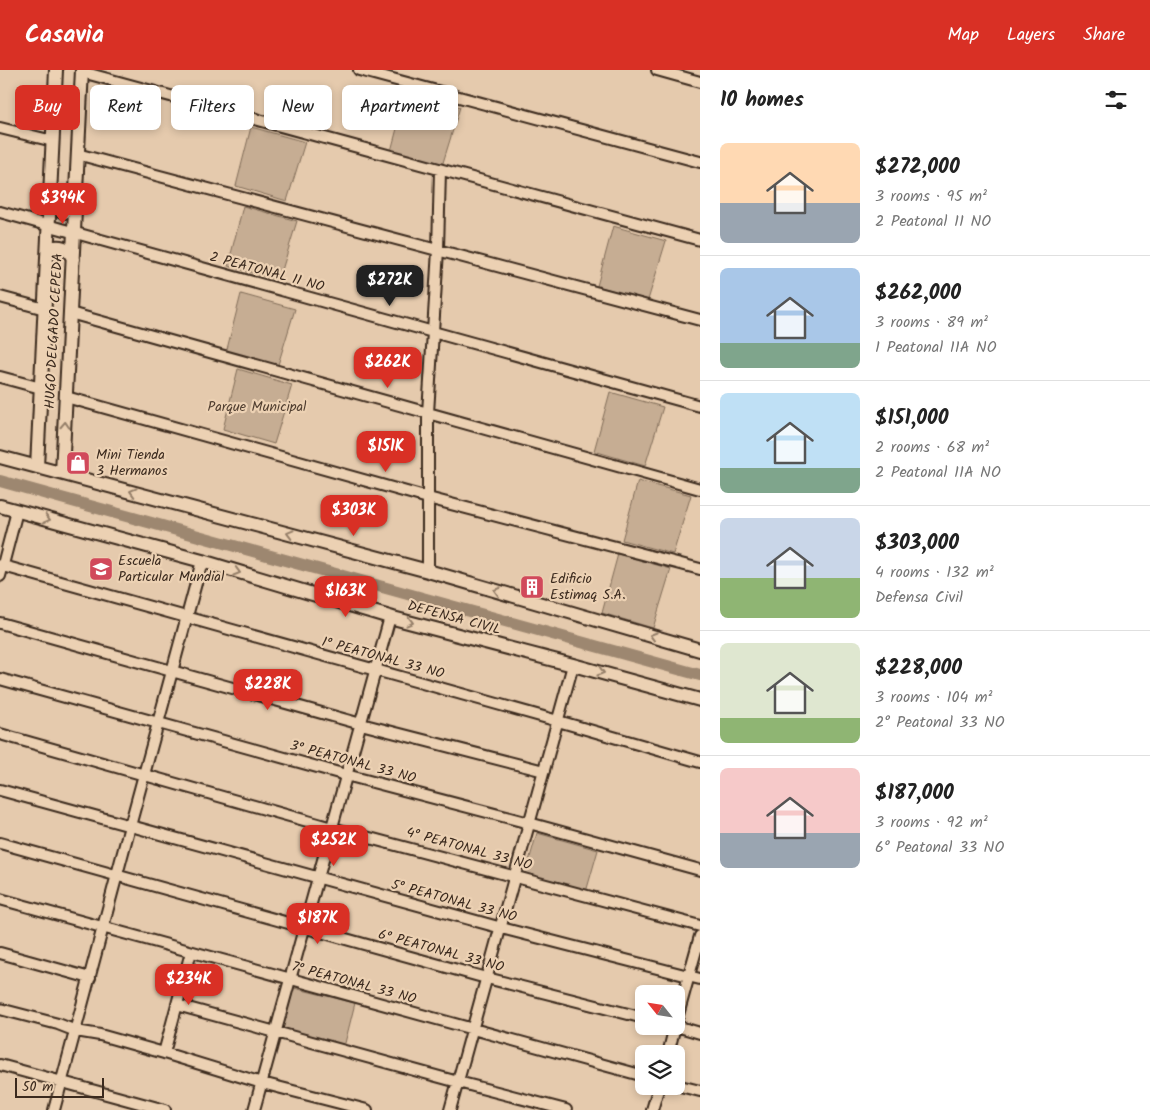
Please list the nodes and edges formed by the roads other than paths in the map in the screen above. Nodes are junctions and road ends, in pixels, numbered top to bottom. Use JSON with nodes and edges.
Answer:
{"nodes":[{"id":1,"x":56,"y":70,"type":"edge"},
{"id":2,"x":359,"y":70,"type":"edge"},
{"id":3,"x":657,"y":70,"type":"edge"},
{"id":4,"x":82,"y":71,"type":"edge"},
{"id":5,"x":700,"y":82,"type":"edge"},
{"id":6,"x":0,"y":128,"type":"edge"},
{"id":7,"x":53,"y":142,"type":"junction"},
{"id":8,"x":78,"y":154,"type":"junction"},
{"id":9,"x":700,"y":162,"type":"edge"},
{"id":10,"x":440,"y":170,"type":"junction"},
{"id":11,"x":50,"y":201,"type":"junction"},
{"id":12,"x":75,"y":201,"type":"junction"},
{"id":13,"x":0,"y":212,"type":"edge"},
{"id":14,"x":49,"y":226,"type":"junction"},
{"id":15,"x":74,"y":233,"type":"junction"},
{"id":16,"x":700,"y":240,"type":"edge"},
{"id":17,"x":438,"y":250,"type":"junction"},
{"id":18,"x":48,"y":256,"type":"junction"},
{"id":19,"x":73,"y":258,"type":"junction"},
{"id":20,"x":0,"y":297,"type":"edge"},
{"id":21,"x":45,"y":309,"type":"junction"},
{"id":22,"x":70,"y":313,"type":"junction"},
{"id":23,"x":700,"y":320,"type":"edge"},
{"id":24,"x":434,"y":332,"type":"junction"},
{"id":25,"x":0,"y":377,"type":"edge"},
{"id":26,"x":41,"y":388,"type":"junction"},
{"id":27,"x":66,"y":397,"type":"junction"},
{"id":28,"x":700,"y":406,"type":"edge"},
{"id":29,"x":428,"y":413,"type":"junction"},
{"id":30,"x":0,"y":457,"type":"edge"},
{"id":31,"x":37,"y":467,"type":"junction"},
{"id":32,"x":62,"y":473,"type":"junction"},
{"id":33,"x":700,"y":489,"type":"edge"},
{"id":34,"x":428,"y":498,"type":"junction"},
{"id":35,"x":0,"y":506,"type":"edge"},
{"id":36,"x":17,"y":511,"type":"junction"},
{"id":37,"x":202,"y":561,"type":"junction"},
{"id":38,"x":1,"y":566,"type":"edge"},
{"id":39,"x":700,"y":569,"type":"edge"},
{"id":40,"x":428,"y":572,"type":"junction"},
{"id":41,"x":0,"y":576,"type":"edge"},
{"id":42,"x":390,"y":617,"type":"junction"},
{"id":43,"x":188,"y":618,"type":"junction"},
{"id":44,"x":0,"y":623,"type":"edge"},
{"id":45,"x":700,"y":650,"type":"edge"},
{"id":46,"x":573,"y":664,"type":"junction"},
{"id":47,"x":375,"y":671,"type":"junction"},
{"id":48,"x":173,"y":672,"type":"junction"},
{"id":49,"x":0,"y":679,"type":"edge"},
{"id":50,"x":700,"y":700,"type":"edge"},
{"id":51,"x":558,"y":721,"type":"junction"},
{"id":52,"x":159,"y":723,"type":"junction"},
{"id":53,"x":360,"y":724,"type":"junction"},
{"id":54,"x":0,"y":734,"type":"edge"},
{"id":55,"x":700,"y":762,"type":"edge"},
{"id":56,"x":544,"y":772,"type":"junction"},
{"id":57,"x":346,"y":775,"type":"junction"},
{"id":58,"x":145,"y":776,"type":"junction"},
{"id":59,"x":0,"y":790,"type":"edge"},
{"id":60,"x":529,"y":823,"type":"junction"},
{"id":61,"x":130,"y":826,"type":"junction"},
{"id":62,"x":332,"y":828,"type":"junction"},
{"id":63,"x":0,"y":843,"type":"edge"},
{"id":64,"x":700,"y":870,"type":"edge"},
{"id":65,"x":118,"y":876,"type":"junction"},
{"id":66,"x":516,"y":876,"type":"junction"},
{"id":67,"x":318,"y":878,"type":"junction"},
{"id":68,"x":0,"y":899,"type":"edge"},
{"id":69,"x":700,"y":926,"type":"edge"},
{"id":70,"x":500,"y":927,"type":"junction"},
{"id":71,"x":104,"y":928,"type":"junction"},
{"id":72,"x":304,"y":928,"type":"junction"},
{"id":73,"x":700,"y":936,"type":"edge"},
{"id":74,"x":0,"y":952,"type":"edge"},
{"id":75,"x":191,"y":952,"type":"junction"},
{"id":76,"x":689,"y":976,"type":"junction"},
{"id":77,"x":90,"y":978,"type":"junction"},
{"id":78,"x":487,"y":978,"type":"junction"},
{"id":79,"x":290,"y":979,"type":"junction"},
{"id":80,"x":700,"y":979,"type":"edge"},
{"id":81,"x":685,"y":990,"type":"edge"},
{"id":82,"x":177,"y":1005,"type":"junction"},
{"id":83,"x":0,"y":1009,"type":"edge"},
{"id":84,"x":635,"y":1016,"type":"edge"},
{"id":85,"x":472,"y":1029,"type":"junction"},
{"id":86,"x":685,"y":1029,"type":"edge"},
{"id":87,"x":76,"y":1031,"type":"junction"},
{"id":88,"x":276,"y":1032,"type":"junction"},
{"id":89,"x":700,"y":1033,"type":"edge"},
{"id":90,"x":164,"y":1052,"type":"junction"},
{"id":91,"x":0,"y":1065,"type":"edge"},
{"id":92,"x":635,"y":1074,"type":"edge"},
{"id":93,"x":458,"y":1082,"type":"junction"},
{"id":94,"x":62,"y":1083,"type":"junction"},
{"id":95,"x":262,"y":1083,"type":"junction"},
{"id":96,"x":685,"y":1087,"type":"edge"},
{"id":97,"x":700,"y":1091,"type":"edge"},
{"id":98,"x":656,"y":1095,"type":"edge"},
{"id":99,"x":54,"y":1110,"type":"edge"},
{"id":100,"x":165,"y":1110,"type":"edge"},
{"id":101,"x":254,"y":1110,"type":"edge"},
{"id":102,"x":367,"y":1110,"type":"edge"},
{"id":103,"x":450,"y":1110,"type":"edge"},
{"id":104,"x":566,"y":1110,"type":"edge"},
{"id":105,"x":652,"y":1110,"type":"edge"}],
"edges":[{"from":1,"to":7,"type":"street","name":"HUGO DELGADO CEPEDA"},
{"from":2,"to":9,"type":"street"},
{"from":3,"to":5,"type":"street"},
{"from":4,"to":8,"type":"street","name":"HUGO DELGADO CEPEDA"},
{"from":4,"to":10,"type":"street"},
{"from":6,"to":7,"type":"street"},
{"from":7,"to":11,"type":"street","name":"HUGO DELGADO CEPEDA"},
{"from":8,"to":12,"type":"street","name":"HUGO DELGADO CEPEDA"},
{"from":8,"to":17,"type":"street"},
{"from":10,"to":16,"type":"street"},
{"from":10,"to":17,"type":"street"},
{"from":11,"to":12,"type":"street"},
{"from":11,"to":14,"type":"street","name":"HUGO DELGADO CEPEDA"},
{"from":12,"to":15,"type":"street","name":"HUGO DELGADO CEPEDA"},
{"from":13,"to":14,"type":"street","name":"2 PEATONAL 11 NO"},
{"from":14,"to":15,"type":"street","name":"2 PEATONAL 11 NO"},
{"from":14,"to":18,"type":"street","name":"HUGO DELGADO CEPEDA"},
{"from":15,"to":19,"type":"street","name":"HUGO DELGADO CEPEDA"},
{"from":15,"to":24,"type":"street","name":"2 PEATONAL 11 NO"},
{"from":17,"to":23,"type":"street"},
{"from":17,"to":24,"type":"street"},
{"from":18,"to":19,"type":"street"},
{"from":18,"to":21,"type":"street","name":"HUGO DELGADO CEPEDA"},
{"from":19,"to":22,"type":"street","name":"HUGO DELGADO CEPEDA"},
{"from":20,"to":21,"type":"street"},
{"from":21,"to":26,"type":"street","name":"HUGO DELGADO CEPEDA"},
{"from":22,"to":27,"type":"street","name":"HUGO DELGADO CEPEDA"},
{"from":22,"to":29,"type":"street"},
{"from":24,"to":28,"type":"street","name":"2 PEATONAL 11 NO"},
{"from":24,"to":29,"type":"street"},
{"from":25,"to":26,"type":"street"},
{"from":26,"to":31,"type":"street","name":"HUGO DELGADO CEPEDA"},
{"from":32,"to":27,"type":"street","name":"HUGO DELGADO CEPEDA","one_way":true},
{"from":27,"to":34,"type":"street"},
{"from":29,"to":33,"type":"street"},
{"from":29,"to":34,"type":"street"},
{"from":30,"to":31,"type":"street"},
{"from":31,"to":32,"type":"street"},
{"from":40,"to":32,"type":"street","one_way":true},
{"from":34,"to":39,"type":"street"},
{"from":34,"to":40,"type":"street"},
{"from":35,"to":36,"type":"street","name":"DEFENSA CIVIL"},
{"from":36,"to":37,"type":"street","name":"DEFENSA CIVIL","one_way":true},
{"from":36,"to":38,"type":"street"},
{"from":37,"to":42,"type":"street","name":"DEFENSA CIVIL","one_way":true},
{"from":37,"to":43,"type":"street"},
{"from":38,"to":41,"type":"street"},
{"from":38,"to":43,"type":"street","name":"1° PEATONAL 33 NO"},
{"from":45,"to":40,"type":"street","one_way":true},
{"from":42,"to":46,"type":"street","name":"DEFENSA CIVIL","one_way":true},
{"from":42,"to":47,"type":"street"},
{"from":43,"to":47,"type":"street","name":"1° PEATONAL 33 NO"},
{"from":43,"to":48,"type":"street"},
{"from":44,"to":48,"type":"street"},
{"from":46,"to":50,"type":"street","name":"DEFENSA CIVIL","one_way":true},
{"from":46,"to":51,"type":"street"},
{"from":47,"to":51,"type":"street","name":"1° PEATONAL 33 NO"},
{"from":47,"to":53,"type":"street"},
{"from":48,"to":52,"type":"street"},
{"from":48,"to":53,"type":"street"},
{"from":49,"to":52,"type":"street","name":"3° PEATONAL 33 NO"},
{"from":51,"to":55,"type":"street","name":"1° PEATONAL 33 NO"},
{"from":51,"to":56,"type":"street"},
{"from":52,"to":57,"type":"street","name":"3° PEATONAL 33 NO"},
{"from":52,"to":58,"type":"street"},
{"from":53,"to":56,"type":"street"},
{"from":53,"to":57,"type":"street"},
{"from":54,"to":58,"type":"street","name":"4° PEATONAL 33 NO"},
{"from":56,"to":60,"type":"street"},
{"from":57,"to":60,"type":"street","name":"3° PEATONAL 33 NO"},
{"from":57,"to":62,"type":"street"},
{"from":58,"to":61,"type":"street"},
{"from":58,"to":62,"type":"street","name":"4° PEATONAL 33 NO"},
{"from":59,"to":61,"type":"street","name":"5° PEATONAL 33 NO"},
{"from":60,"to":64,"type":"street","name":"3° PEATONAL 33 NO"},
{"from":60,"to":66,"type":"street"},
{"from":61,"to":65,"type":"street"},
{"from":61,"to":67,"type":"street","name":"5° PEATONAL 33 NO"},
{"from":62,"to":66,"type":"street","name":"4° PEATONAL 33 NO"},
{"from":62,"to":67,"type":"street"},
{"from":63,"to":65,"type":"street","name":"6° PEATONAL 33 NO"},
{"from":65,"to":71,"type":"street"},
{"from":65,"to":72,"type":"street","name":"6° PEATONAL 33 NO"},
{"from":66,"to":69,"type":"street","name":"4° PEATONAL 33 NO"},
{"from":66,"to":70,"type":"street"},
{"from":67,"to":70,"type":"street","name":"5° PEATONAL 33 NO"},
{"from":67,"to":72,"type":"street"},
{"from":68,"to":71,"type":"street","name":"7° PEATONAL 33 NO"},
{"from":70,"to":76,"type":"street","name":"5° PEATONAL 33 NO"},
{"from":70,"to":78,"type":"street"},
{"from":71,"to":75,"type":"street","name":"7° PEATONAL 33 NO"},
{"from":71,"to":77,"type":"street"},
{"from":72,"to":78,"type":"street","name":"6° PEATONAL 33 NO"},
{"from":72,"to":79,"type":"street"},
{"from":73,"to":76,"type":"street"},
{"from":74,"to":77,"type":"street"},
{"from":75,"to":79,"type":"street","name":"7° PEATONAL 33 NO"},
{"from":75,"to":82,"type":"street"},
{"from":76,"to":80,"type":"street","name":"5° PEATONAL 33 NO"},
{"from":76,"to":81,"type":"street"},
{"from":77,"to":87,"type":"street"},
{"from":78,"to":84,"type":"street","name":"6° PEATONAL 33 NO"},
{"from":78,"to":85,"type":"street"},
{"from":79,"to":85,"type":"street","name":"7° PEATONAL 33 NO"},
{"from":79,"to":88,"type":"street"},
{"from":82,"to":88,"type":"street"},
{"from":82,"to":90,"type":"street"},
{"from":83,"to":87,"type":"street"},
{"from":85,"to":92,"type":"street","name":"7° PEATONAL 33 NO"},
{"from":85,"to":93,"type":"street"},
{"from":86,"to":89,"type":"street"},
{"from":87,"to":90,"type":"street"},
{"from":87,"to":94,"type":"street"},
{"from":88,"to":93,"type":"street"},
{"from":88,"to":95,"type":"street"},
{"from":90,"to":95,"type":"street"},
{"from":91,"to":94,"type":"street"},
{"from":93,"to":103,"type":"street"},
{"from":93,"to":104,"type":"street"},
{"from":94,"to":99,"type":"street"},
{"from":94,"to":100,"type":"street"},
{"from":95,"to":101,"type":"street"},
{"from":95,"to":102,"type":"street"},
{"from":96,"to":97,"type":"street"},
{"from":98,"to":105,"type":"street"}]}
